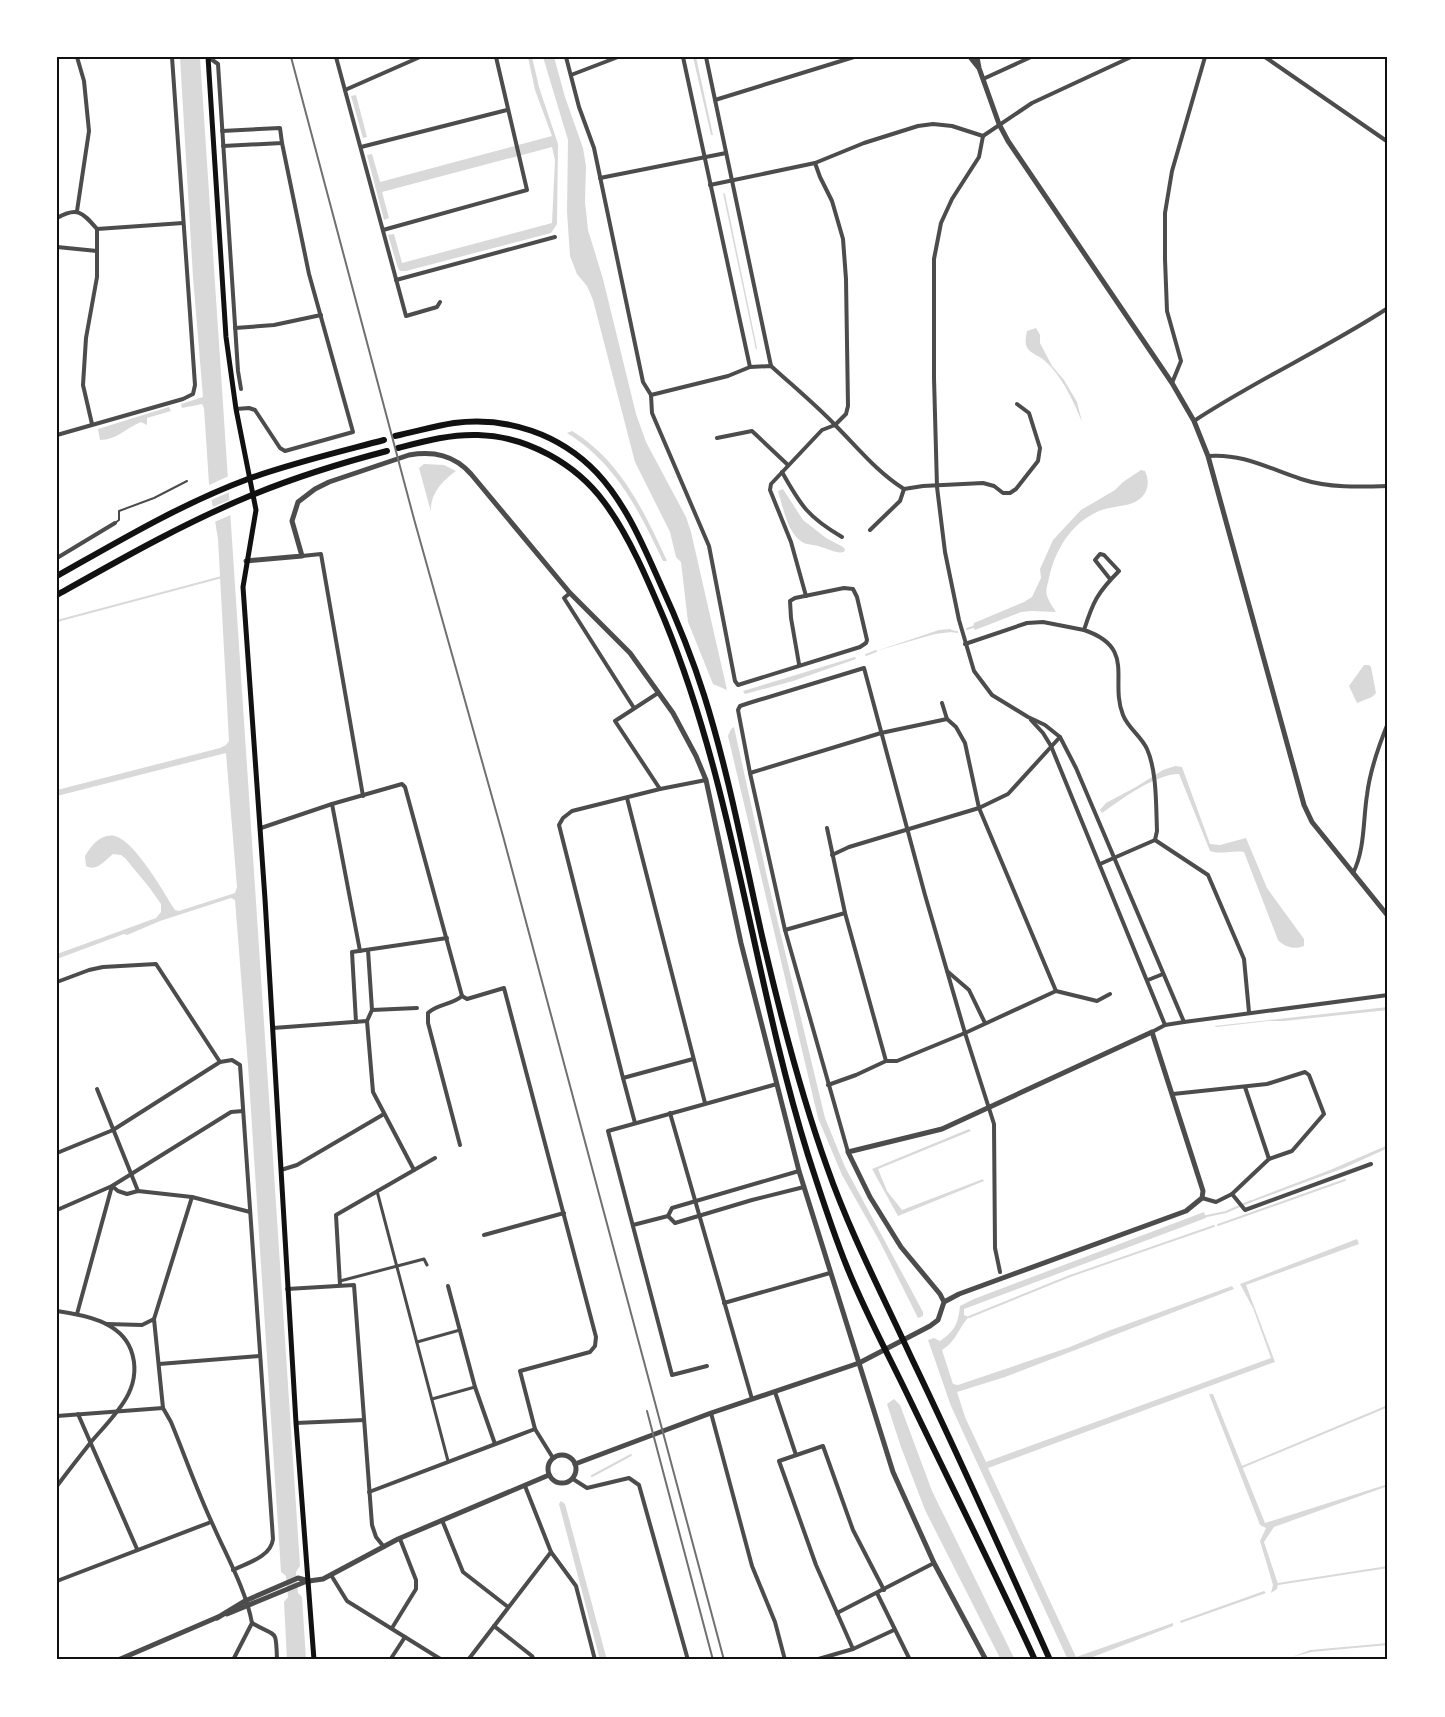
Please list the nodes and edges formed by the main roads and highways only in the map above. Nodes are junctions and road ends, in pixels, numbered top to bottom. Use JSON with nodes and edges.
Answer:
{"nodes":[{"id":1,"x":208,"y":57,"type":"edge"},
{"id":2,"x":395,"y":436,"type":"dead end"},
{"id":3,"x":384,"y":440,"type":"dead end"},
{"id":4,"x":398,"y":448,"type":"dead end"},
{"id":5,"x":387,"y":451,"type":"dead end"},
{"id":6,"x":250,"y":478,"type":"junction"},
{"id":7,"x":253,"y":495,"type":"junction"},
{"id":8,"x":57,"y":576,"type":"edge"},
{"id":9,"x":57,"y":596,"type":"edge"},
{"id":10,"x":314,"y":1660,"type":"edge"},
{"id":11,"x":1035,"y":1660,"type":"edge"},
{"id":12,"x":1050,"y":1660,"type":"edge"}],
"edges":[{"from":1,"to":6,"type":"main road"},
{"from":2,"to":12,"type":"main road"},
{"from":3,"to":6,"type":"main road"},
{"from":4,"to":11,"type":"main road"},
{"from":5,"to":7,"type":"main road"},
{"from":6,"to":7,"type":"main road"},
{"from":6,"to":8,"type":"main road"},
{"from":7,"to":9,"type":"main road"},
{"from":7,"to":10,"type":"main road"}]}
